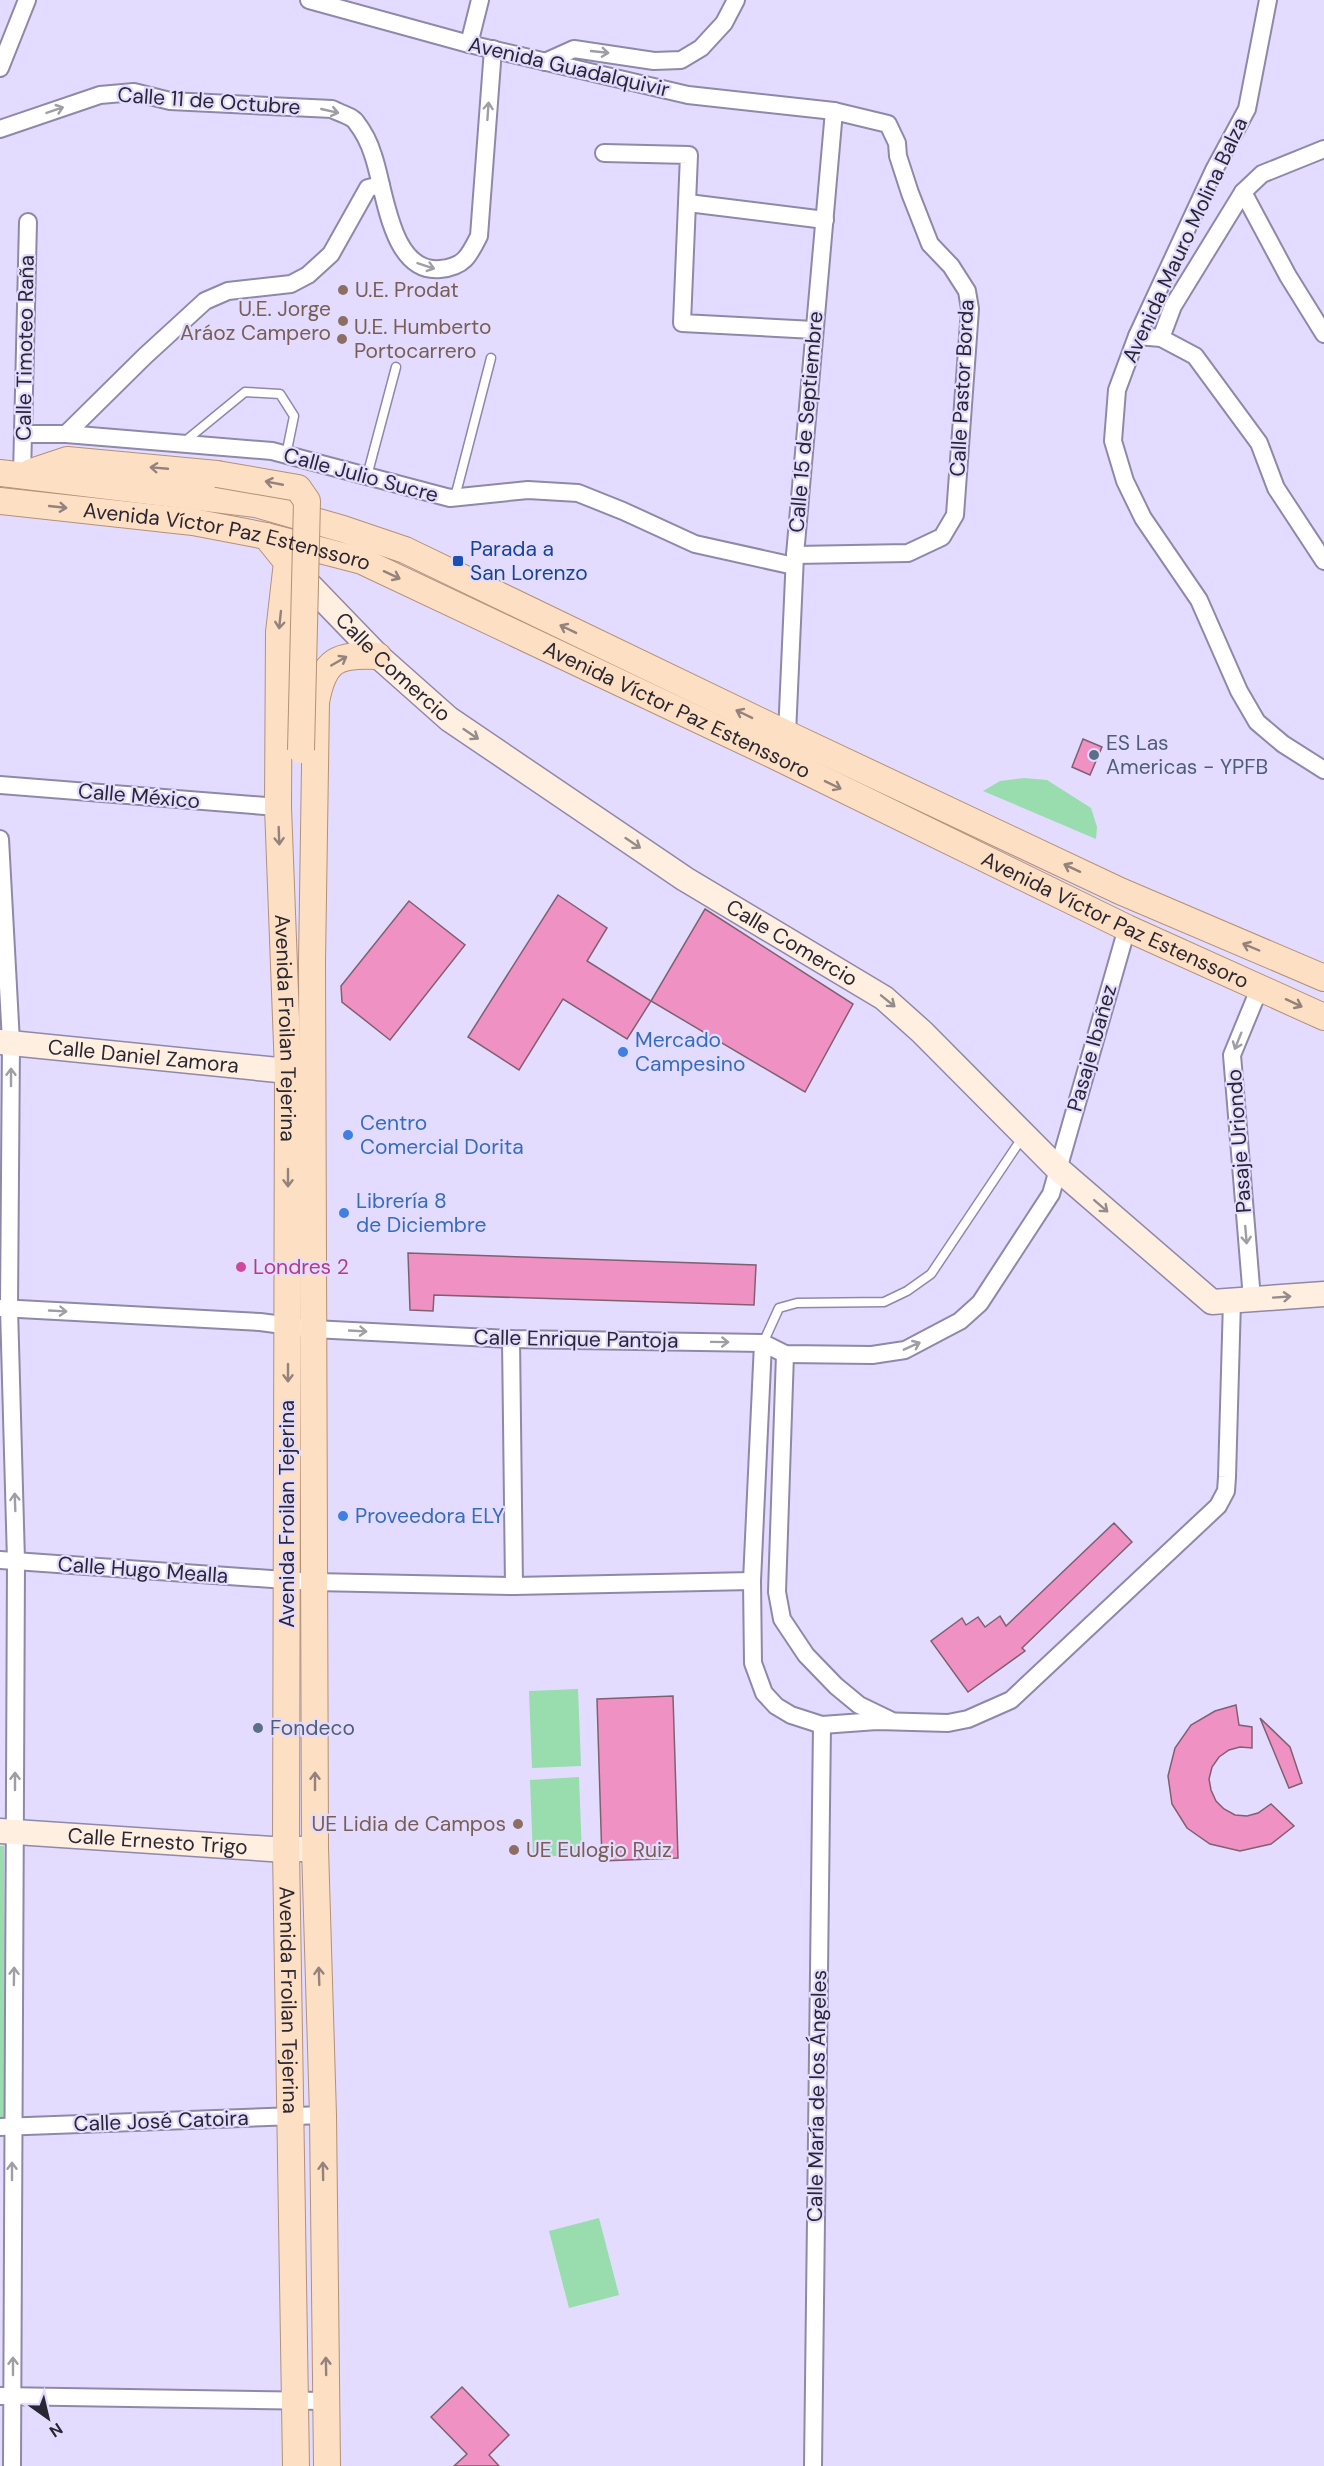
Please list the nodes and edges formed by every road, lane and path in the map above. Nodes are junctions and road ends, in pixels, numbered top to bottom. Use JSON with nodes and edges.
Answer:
{"nodes":[{"id":1,"x":27,"y":0,"type":"edge"},
{"id":2,"x":309,"y":0,"type":"edge"},
{"id":3,"x":480,"y":0,"type":"edge"},
{"id":4,"x":736,"y":0,"type":"edge"},
{"id":5,"x":1268,"y":0,"type":"edge"},
{"id":6,"x":340,"y":4,"type":"edge"},
{"id":7,"x":469,"y":44,"type":"junction"},
{"id":8,"x":493,"y":49,"type":"junction"},
{"id":9,"x":544,"y":62,"type":"junction"},
{"id":10,"x":0,"y":68,"type":"edge"},
{"id":11,"x":834,"y":111,"type":"junction"},
{"id":12,"x":0,"y":129,"type":"edge"},
{"id":13,"x":1324,"y":149,"type":"edge"},
{"id":14,"x":604,"y":153,"type":"dead end"},
{"id":15,"x":381,"y":185,"type":"junction"},
{"id":16,"x":1243,"y":192,"type":"junction"},
{"id":17,"x":688,"y":203,"type":"junction"},
{"id":18,"x":825,"y":220,"type":"junction"},
{"id":19,"x":28,"y":222,"type":"dead end"},
{"id":20,"x":814,"y":330,"type":"junction"},
{"id":21,"x":1324,"y":334,"type":"edge"},
{"id":22,"x":1137,"y":336,"type":"junction"},
{"id":23,"x":1161,"y":338,"type":"junction"},
{"id":24,"x":491,"y":358,"type":"dead end"},
{"id":25,"x":396,"y":367,"type":"dead end"},
{"id":26,"x":23,"y":434,"type":"junction"},
{"id":27,"x":66,"y":434,"type":"junction"},
{"id":28,"x":184,"y":442,"type":"junction"},
{"id":29,"x":286,"y":455,"type":"junction"},
{"id":30,"x":11,"y":474,"type":"edge"},
{"id":31,"x":367,"y":476,"type":"junction"},
{"id":32,"x":455,"y":498,"type":"junction"},
{"id":33,"x":0,"y":501,"type":"edge"},
{"id":34,"x":266,"y":536,"type":"junction"},
{"id":35,"x":795,"y":561,"type":"junction"},
{"id":36,"x":1324,"y":561,"type":"edge"},
{"id":37,"x":287,"y":562,"type":"junction"},
{"id":38,"x":378,"y":656,"type":"junction"},
{"id":39,"x":788,"y":735,"type":"junction"},
{"id":40,"x":1324,"y":770,"type":"edge"},
{"id":41,"x":0,"y":784,"type":"edge"},
{"id":42,"x":278,"y":807,"type":"junction"},
{"id":43,"x":0,"y":839,"type":"edge"},
{"id":44,"x":1127,"y":928,"type":"junction"},
{"id":45,"x":312,"y":962,"type":"junction"},
{"id":46,"x":1324,"y":978,"type":"edge"},
{"id":47,"x":1260,"y":987,"type":"junction"},
{"id":48,"x":1324,"y":1017,"type":"edge"},
{"id":49,"x":5,"y":1042,"type":"edge"},
{"id":50,"x":288,"y":1071,"type":"junction"},
{"id":51,"x":1024,"y":1135,"type":"junction"},
{"id":52,"x":1057,"y":1168,"type":"junction"},
{"id":53,"x":1324,"y":1294,"type":"edge"},
{"id":54,"x":1242,"y":1300,"type":"junction"},
{"id":55,"x":5,"y":1308,"type":"edge"},
{"id":56,"x":288,"y":1325,"type":"junction"},
{"id":57,"x":313,"y":1329,"type":"junction"},
{"id":58,"x":511,"y":1339,"type":"junction"},
{"id":59,"x":763,"y":1343,"type":"junction"},
{"id":60,"x":785,"y":1354,"type":"junction"},
{"id":61,"x":8,"y":1560,"type":"edge"},
{"id":62,"x":287,"y":1581,"type":"junction"},
{"id":63,"x":752,"y":1581,"type":"junction"},
{"id":64,"x":314,"y":1582,"type":"junction"},
{"id":65,"x":514,"y":1586,"type":"junction"},
{"id":66,"x":893,"y":1721,"type":"junction"},
{"id":67,"x":822,"y":1725,"type":"junction"},
{"id":68,"x":8,"y":1831,"type":"edge"},
{"id":69,"x":315,"y":1848,"type":"junction"},
{"id":70,"x":286,"y":1850,"type":"junction"},
{"id":71,"x":323,"y":2115,"type":"junction"},
{"id":72,"x":290,"y":2116,"type":"junction"},
{"id":73,"x":6,"y":2127,"type":"edge"},
{"id":74,"x":6,"y":2396,"type":"edge"},
{"id":75,"x":295,"y":2400,"type":"junction"},
{"id":76,"x":326,"y":2401,"type":"junction"},
{"id":77,"x":12,"y":2466,"type":"edge"},
{"id":78,"x":296,"y":2466,"type":"edge"},
{"id":79,"x":327,"y":2466,"type":"edge"},
{"id":80,"x":813,"y":2466,"type":"edge"}],
"edges":[{"from":1,"to":10,"type":"street"},
{"from":2,"to":6,"type":"street","name":"Avenida Guadalquivir"},
{"from":3,"to":7,"type":"street"},
{"from":9,"to":4,"type":"street","one_way":true},
{"from":5,"to":22,"type":"street","name":"Avenida Mauro Molina Balza"},
{"from":6,"to":7,"type":"street","name":"Avenida Guadalquivir"},
{"from":7,"to":8,"type":"street","name":"Avenida Guadalquivir"},
{"from":8,"to":9,"type":"street","name":"Avenida Guadalquivir"},
{"from":15,"to":8,"type":"street","name":"Calle 11 de Octubre","one_way":true},
{"from":9,"to":11,"type":"street","name":"Avenida Guadalquivir"},
{"from":11,"to":18,"type":"street","name":"Calle 15 de Septiembre"},
{"from":11,"to":35,"type":"street","name":"Calle Pastor Borda"},
{"from":12,"to":15,"type":"street","name":"Calle 11 de Octubre","one_way":true},
{"from":13,"to":16,"type":"street"},
{"from":14,"to":17,"type":"street"},
{"from":15,"to":27,"type":"street"},
{"from":16,"to":21,"type":"street"},
{"from":16,"to":23,"type":"street"},
{"from":17,"to":18,"type":"street"},
{"from":17,"to":20,"type":"street"},
{"from":18,"to":20,"type":"street","name":"Calle 15 de Septiembre"},
{"from":19,"to":26,"type":"street","name":"Calle Timoteo Raña"},
{"from":20,"to":35,"type":"street","name":"Calle 15 de Septiembre"},
{"from":22,"to":23,"type":"street"},
{"from":22,"to":40,"type":"street","name":"Avenida Mauro Molina Balza"},
{"from":23,"to":36,"type":"street"},
{"from":24,"to":32,"type":"lane"},
{"from":25,"to":31,"type":"lane"},
{"from":26,"to":27,"type":"street","name":"Calle Julio Sucre"},
{"from":26,"to":30,"type":"street","name":"Calle Timoteo Raña"},
{"from":27,"to":28,"type":"street","name":"Calle Julio Sucre"},
{"from":28,"to":29,"type":"street","name":"Calle Julio Sucre"},
{"from":28,"to":29,"type":"lane"},
{"from":29,"to":31,"type":"street","name":"Calle Julio Sucre"},
{"from":39,"to":30,"type":"main road","name":"Avenida Víctor Paz Estenssoro","one_way":true},
{"from":45,"to":30,"type":"main road","one_way":true,"bridge":true},
{"from":31,"to":32,"type":"street","name":"Calle Julio Sucre"},
{"from":32,"to":35,"type":"street","name":"Calle Julio Sucre"},
{"from":33,"to":34,"type":"main road","name":"Avenida Víctor Paz Estenssoro","one_way":true},
{"from":34,"to":37,"type":"main road","name":"Calle Comercio"},
{"from":34,"to":44,"type":"main road","name":"Avenida Víctor Paz Estenssoro","one_way":true},
{"from":35,"to":39,"type":"street","name":"Calle 15 de Septiembre"},
{"from":37,"to":38,"type":"street","name":"Calle Comercio"},
{"from":37,"to":42,"type":"main road","name":"Avenida Froilan Tejerina","one_way":true},
{"from":45,"to":38,"type":"main road","name":"Avenida Froilan Tejerina","one_way":true},
{"from":38,"to":51,"type":"street","name":"Calle Comercio","one_way":true},
{"from":46,"to":39,"type":"main road","name":"Avenida Víctor Paz Estenssoro","one_way":true},
{"from":41,"to":42,"type":"street","name":"Calle México"},
{"from":42,"to":50,"type":"main road","name":"Avenida Froilan Tejerina","one_way":true},
{"from":43,"to":49,"type":"street"},
{"from":44,"to":47,"type":"main road","name":"Avenida Víctor Paz Estenssoro"},
{"from":44,"to":52,"type":"street","name":"Pasaje Ibañez"},
{"from":45,"to":57,"type":"main road","name":"Avenida Froilan Tejerina"},
{"from":47,"to":48,"type":"main road","name":"Avenida Víctor Paz Estenssoro","one_way":true},
{"from":47,"to":54,"type":"street","name":"Pasaje Uriondo","one_way":true},
{"from":49,"to":50,"type":"street","name":"Calle Daniel Zamora"},
{"from":55,"to":49,"type":"street","one_way":true},
{"from":50,"to":56,"type":"main road","name":"Avenida Froilan Tejerina","one_way":true},
{"from":51,"to":52,"type":"street","name":"Calle Comercio"},
{"from":51,"to":59,"type":"lane"},
{"from":52,"to":54,"type":"street","name":"Calle Comercio","one_way":true},
{"from":60,"to":52,"type":"street","name":"Calle Enrique Pantoja","one_way":true},
{"from":54,"to":53,"type":"street","name":"Calle Comercio","one_way":true},
{"from":54,"to":66,"type":"street","name":"Pasaje Uriondo"},
{"from":55,"to":56,"type":"street","name":"Calle Enrique Pantoja","one_way":true},
{"from":61,"to":55,"type":"street","one_way":true},
{"from":56,"to":57,"type":"street","name":"Calle Enrique Pantoja"},
{"from":56,"to":62,"type":"main road","name":"Avenida Froilan Tejerina","one_way":true},
{"from":57,"to":58,"type":"street","name":"Calle Enrique Pantoja","one_way":true},
{"from":57,"to":64,"type":"main road","name":"Avenida Froilan Tejerina"},
{"from":58,"to":59,"type":"street","name":"Calle Enrique Pantoja","one_way":true},
{"from":58,"to":65,"type":"street"},
{"from":59,"to":60,"type":"street","name":"Calle Enrique Pantoja"},
{"from":59,"to":63,"type":"street"},
{"from":60,"to":66,"type":"street"},
{"from":61,"to":62,"type":"street","name":"Calle Hugo Mealla"},
{"from":68,"to":61,"type":"street","one_way":true},
{"from":62,"to":64,"type":"street","name":"Calle Hugo Mealla"},
{"from":62,"to":70,"type":"main road","name":"Avenida Froilan Tejerina"},
{"from":63,"to":65,"type":"street","name":"Calle Hugo Mealla"},
{"from":63,"to":67,"type":"street"},
{"from":64,"to":65,"type":"street","name":"Calle Hugo Mealla"},
{"from":69,"to":64,"type":"main road","name":"Avenida Froilan Tejerina","one_way":true},
{"from":66,"to":67,"type":"street","name":"Pasaje Uriondo"},
{"from":67,"to":80,"type":"street","name":"Calle María de los Ángeles"},
{"from":68,"to":70,"type":"street","name":"Calle Ernesto Trigo"},
{"from":73,"to":68,"type":"street","one_way":true},
{"from":69,"to":70,"type":"street","name":"Calle Ernesto Trigo"},
{"from":71,"to":69,"type":"main road","name":"Avenida Froilan Tejerina","one_way":true},
{"from":70,"to":72,"type":"main road","name":"Avenida Froilan Tejerina"},
{"from":71,"to":72,"type":"street","name":"Calle José Catoira"},
{"from":76,"to":71,"type":"main road","name":"Avenida Froilan Tejerina","one_way":true},
{"from":72,"to":73,"type":"street","name":"Calle José Catoira"},
{"from":72,"to":75,"type":"main road","name":"Avenida Froilan Tejerina"},
{"from":74,"to":73,"type":"street","one_way":true},
{"from":74,"to":75,"type":"street"},
{"from":74,"to":77,"type":"street"},
{"from":75,"to":76,"type":"street"},
{"from":75,"to":78,"type":"main road","name":"Avenida Froilan Tejerina"},
{"from":76,"to":79,"type":"main road","name":"Avenida Froilan Tejerina"}]}
